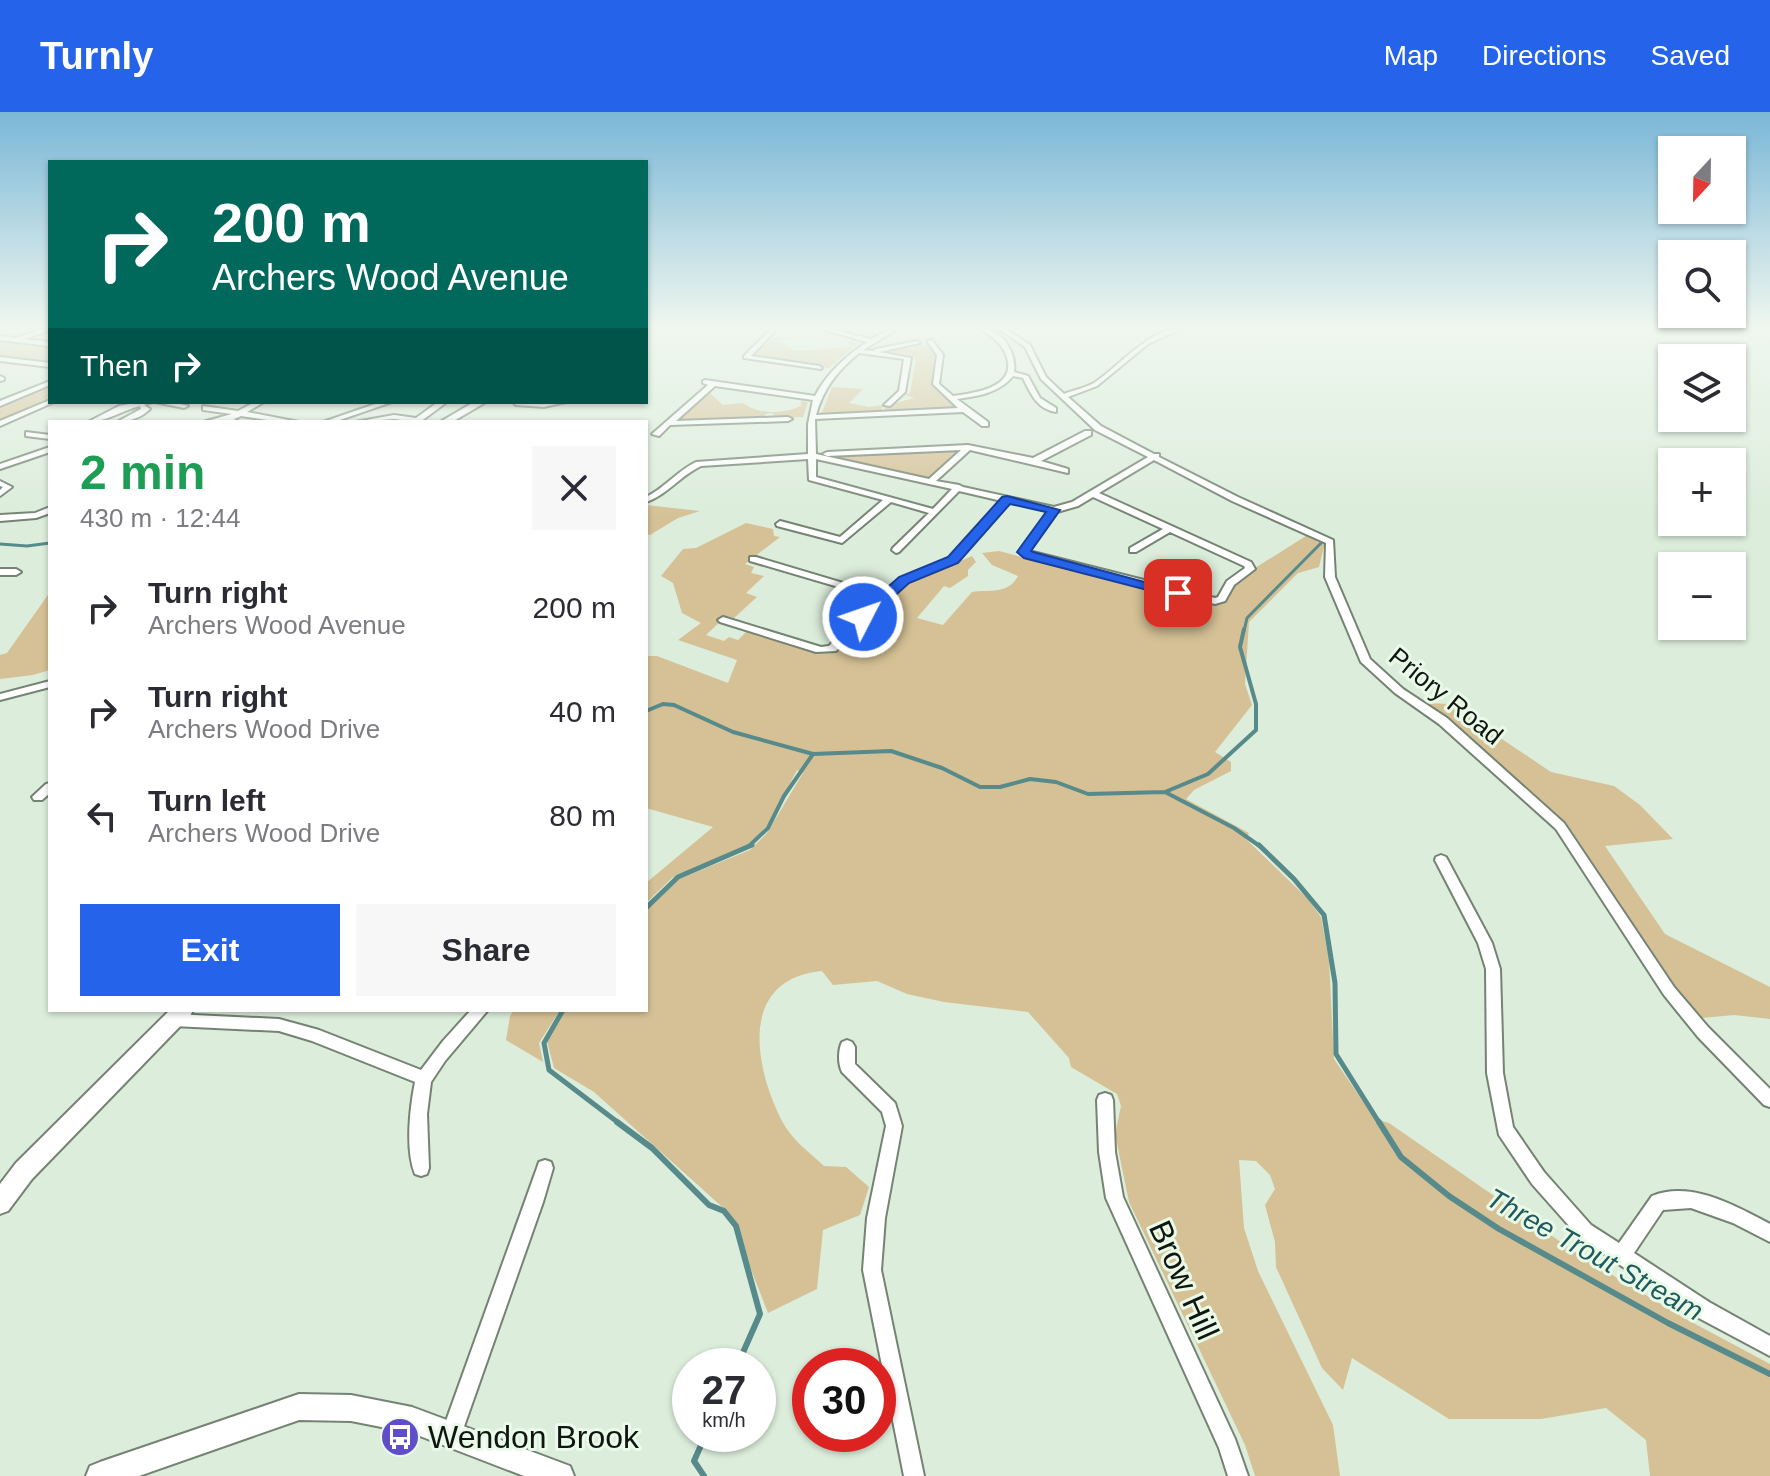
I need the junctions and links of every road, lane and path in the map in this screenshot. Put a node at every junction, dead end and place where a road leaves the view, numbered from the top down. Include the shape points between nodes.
1 (29, 392) edge
2 (704, 392) edge
3 (770, 392) edge
4 (823, 392) edge
5 (902, 392) edge
6 (945, 392) edge
7 (981, 392) edge
8 (1030, 392) edge
9 (1057, 392) edge
10 (1077, 392) edge
11 (898, 396) junction
12 (1062, 397) junction
13 (911, 398) dead end
14 (953, 398) junction
15 (818, 399) junction
16 (48, 403) edge
17 (0, 404) edge
18 (144, 404) edge
19 (172, 404) edge
20 (256, 404) edge
21 (382, 404) edge
22 (440, 404) edge
23 (477, 404) edge
24 (888, 405) dead end
25 (184, 406) dead end
26 (206, 408) dead end
27 (964, 410) junction
28 (1053, 410) dead end
29 (239, 413) junction
30 (812, 417) junction
31 (788, 419) dead end
32 (96, 420) edge
33 (125, 420) edge
34 (232, 420) edge
35 (283, 420) edge
36 (333, 420) edge
37 (373, 420) edge
38 (410, 420) edge
39 (416, 420) edge
40 (449, 420) edge
41 (667, 423) junction
42 (0, 424) edge
43 (985, 424) dead end
44 (1065, 433) dead end
45 (1088, 433) dead end
46 (29, 434) dead end
47 (656, 434) dead end
48 (48, 437) edge
49 (1077, 438) junction
50 (968, 447) junction
51 (48, 450) edge
52 (819, 455) junction
53 (1156, 456) junction
54 (1034, 461) junction
55 (0, 467) edge
56 (1065, 471) dead end
57 (932, 481) junction
58 (0, 483) edge
59 (959, 487) junction
60 (0, 494) edge
61 (1093, 494) junction
62 (648, 499) edge
63 (888, 500) junction
64 (1007, 500) junction
65 (1054, 510) junction
66 (48, 511) edge
67 (936, 512) junction
68 (0, 518) edge
69 (780, 524) dead end
70 (1168, 530) junction
71 (896, 550) dead end
72 (1133, 550) dead end
73 (753, 559) dead end
74 (774, 565) junction
75 (0, 572) edge
76 (16, 572) dead end
77 (764, 573) dead end
78 (882, 597) junction
79 (723, 620) dead end
80 (747, 627) junction
81 (734, 638) dead end
82 (48, 685) edge
83 (0, 697) edge
84 (48, 789) edge
85 (38, 797) dead end
86 (1441, 860) dead end
87 (479, 1012) edge
88 (178, 1015) edge
89 (847, 1047) dead end
90 (423, 1078) junction
91 (1105, 1100) dead end
92 (1770, 1100) edge
93 (421, 1168) dead end
94 (545, 1168) dead end
95 (0, 1203) edge
96 (1770, 1233) edge
97 (1622, 1255) junction
98 (1770, 1346) edge
99 (451, 1435) junction
100 (113, 1474) edge
101 (560, 1476) edge
102 (914, 1476) edge
103 (1238, 1476) edge

1 - 17 street
2 - 41 street
3 - 15 street
4 - 15 street
5 - 11 street
6 - 14 street
7 - 14 street
8 - 28 street
9 - 12 street, Priory Road
10 - 12 street
11 - 13 street
11 - 24 street
12 - 53 street, Priory Road via 1107,434
14 - 27 street
15 - 30 street
16 - 42 street
18 - 32 street
18 - 33 street via 146,409
19 - 25 street
20 - 29 street
21 - 36 street
22 - 39 street
23 - 40 main road
26 - 29 street
27 - 30 street
27 - 43 street
29 - 34 street
29 - 35 street
30 - 52 street via 811,434
31 - 41 street
37 - 38 street
41 - 47 street
44 - 49 street
45 - 49 street
46 - 48 street
49 - 54 street
50 - 52 street
50 - 54 street
50 - 57 street
51 - 55 street
52 - 57 street
52 - 62 street via 699,464
52 - 63 street via 814,481
53 - 61 street
53 - 92 street, Priory Road via 1330,542 1330,577 1365,660 1443,721 1560,826 1669,991
54 - 56 street
57 - 59 street
58 - 60 street via 8,487
59 - 64 street
59 - 67 street
61 - 65 street
61 - 70 street
63 - 67 street
63 - 69 street via 842,540
64 - 65 street
64 - 78 street via 953,560 904,580
65 - 70 street via 1024,552 1028,555 1215,601 1250,569
66 - 68 street
67 - 71 street
70 - 72 street
73 - 74 street
74 - 77 street
74 - 78 street
75 - 76 street
78 - 80 street via 827,651
79 - 80 street
80 - 81 street
82 - 83 street
84 - 85 street
86 - 97 street via 1493,969 1495,1073 1505,1130 1585,1231
87 - 90 street
88 - 90 street via 279,1025
88 - 95 main road via 24,1171
89 - 102 street via 847,1067 889,1108 894,1126 872,1270
90 - 93 street via 417,1133
91 - 103 street, Brow Hill via 1115,1198
94 - 99 street
96 - 97 street via 1691,1199 1658,1202
97 - 98 street via 1702,1309
99 - 100 main road via 412,1420 351,1408 299,1407
99 - 101 main road

